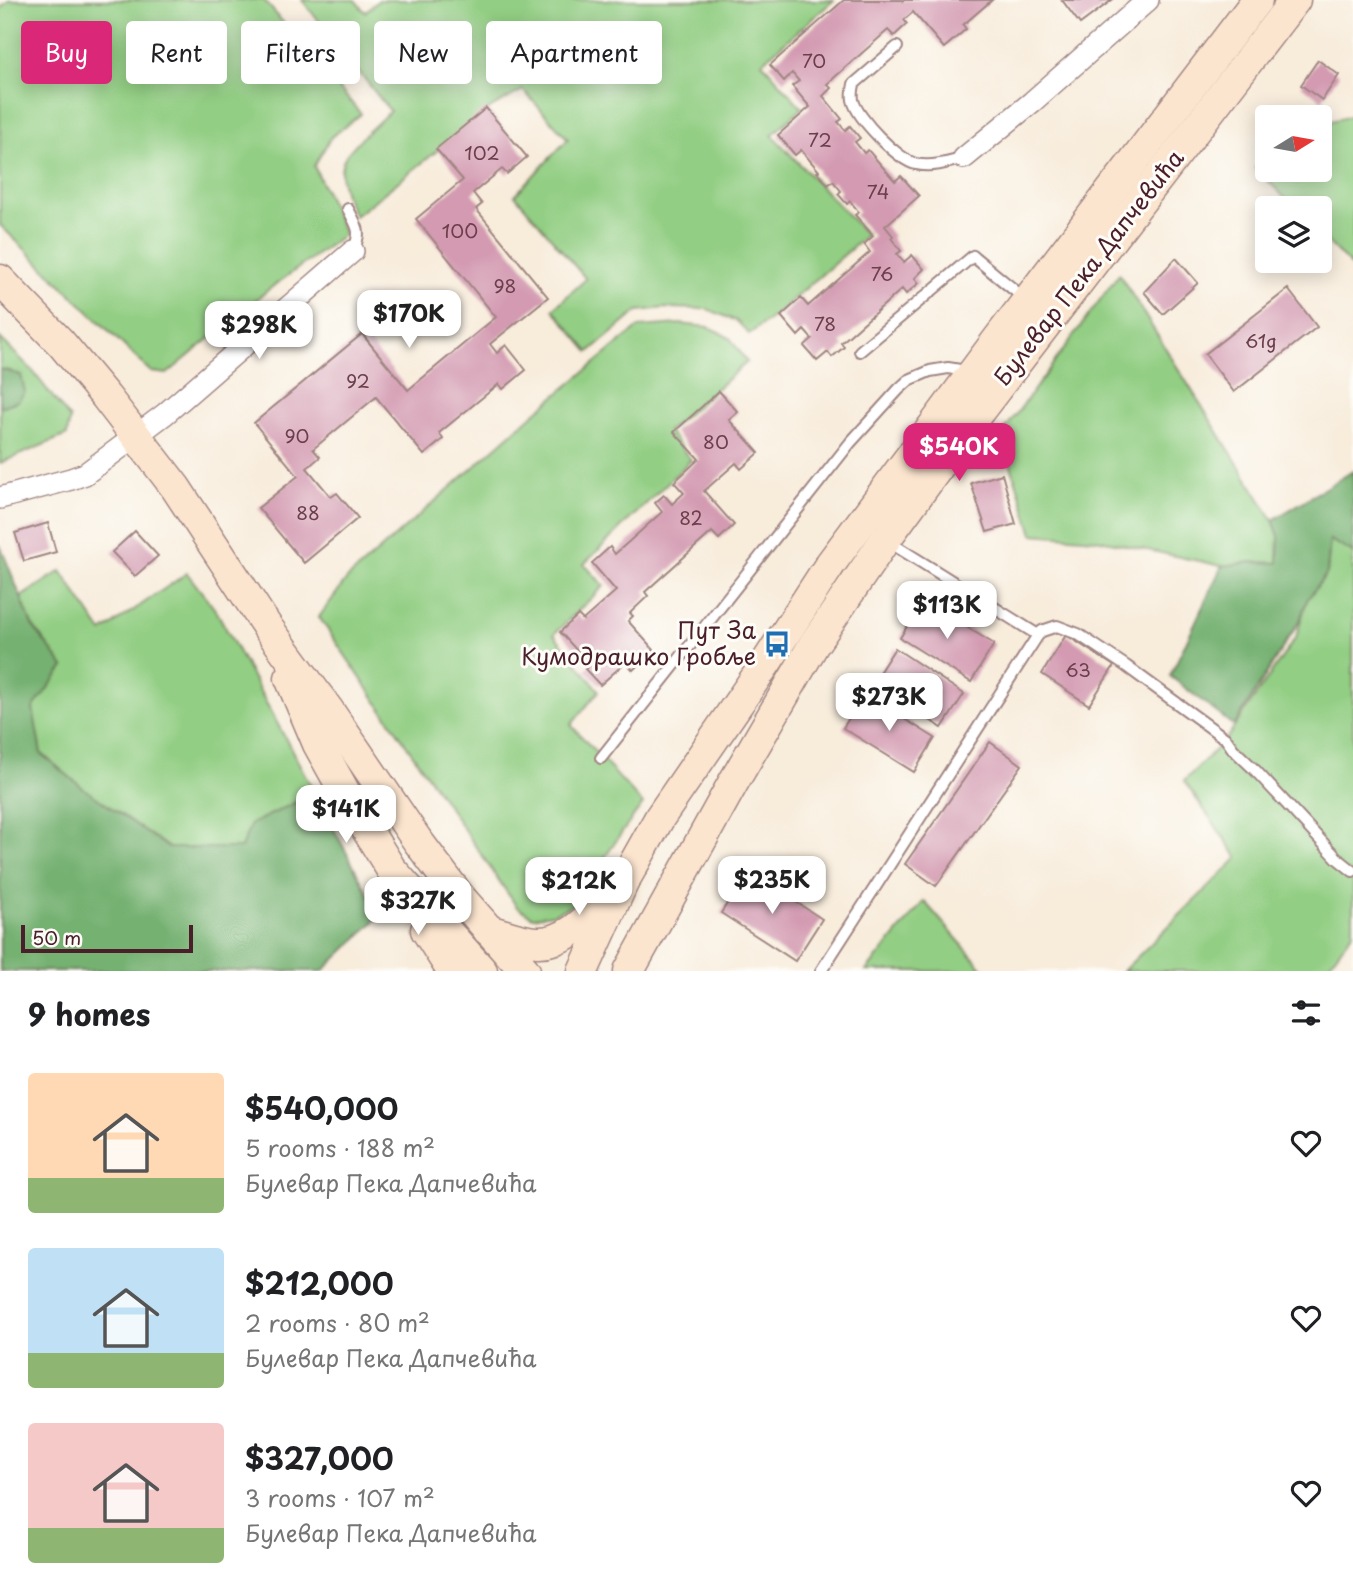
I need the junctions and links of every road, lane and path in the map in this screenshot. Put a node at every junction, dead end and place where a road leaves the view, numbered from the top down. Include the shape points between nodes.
1 (1147, 0) edge
2 (1257, 0) edge
3 (1295, 0) edge
4 (897, 47) dead end
5 (964, 158) joint
6 (348, 209) dead end
7 (354, 251) joint
8 (0, 280) edge
9 (1027, 300) junction
10 (860, 351) dead end
11 (970, 377) junction
12 (137, 437) junction
13 (0, 498) edge
14 (885, 540) junction
15 (268, 628) junction
16 (1038, 635) junction
17 (601, 758) dead end
18 (391, 869) junction
19 (1353, 871) edge
20 (623, 884) junction
21 (487, 929) junction
22 (452, 971) edge
23 (482, 971) edge
24 (525, 971) edge
25 (583, 971) edge
26 (629, 971) edge
27 (821, 971) edge

1 - 5 street
2 - 9 street, Булевар Пека Дапчевића
3 - 14 street, Булевар Пека Дапчевића
4 - 5 lane via 854,84 856,110 884,143 916,164
6 - 7 lane via 358,227
7 - 12 street
8 - 12 street via 61,343
9 - 10 lane via 973,257
9 - 11 street, Булевар Пека Дапчевића
11 - 17 lane, Булевар Пека Дапчевића via 960,370 939,369 920,374 899,389 850,443
11 - 20 street, Булевар Пека Дапчевића via 831,563 660,817
12 - 13 street via 85,474
12 - 15 street
14 - 16 lane
14 - 26 street, Булевар Пека Дапчевића via 814,644
15 - 18 street via 318,744
15 - 21 street via 417,840
16 - 19 lane via 1057,626 1078,634 1226,739
16 - 27 lane
18 - 22 street
18 - 23 street
20 - 21 street via 588,918 549,941
20 - 25 street, Булевар Пека Дапчевића
21 - 24 street

